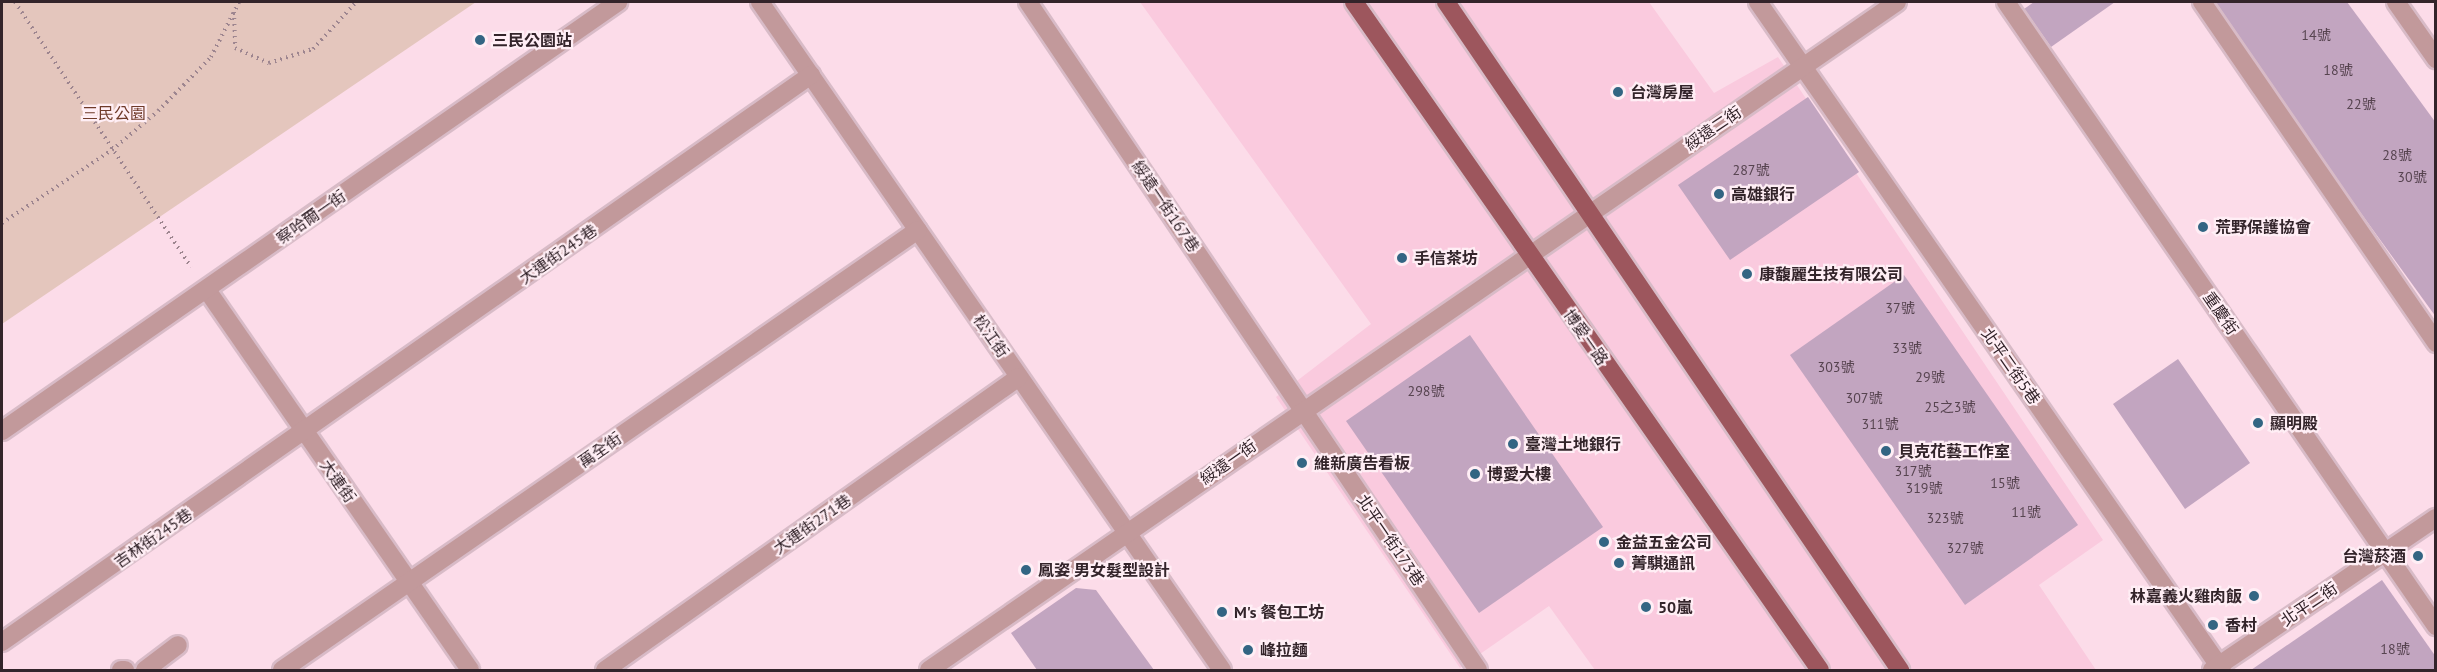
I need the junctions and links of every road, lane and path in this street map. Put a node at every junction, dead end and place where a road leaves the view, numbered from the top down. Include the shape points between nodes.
1 (15, 2) edge
2 (238, 2) edge
3 (356, 2) edge
4 (618, 2) edge
5 (760, 2) edge
6 (1028, 2) edge
7 (1354, 2) edge
8 (1446, 2) edge
9 (1758, 2) edge
10 (1897, 2) edge
11 (2006, 2) edge
12 (2202, 2) edge
13 (2396, 2) edge
14 (234, 11) junction
15 (2436, 59) edge
16 (1802, 66) junction
17 (811, 75) junction
18 (112, 150) junction
19 (1589, 213) junction
20 (2, 223) edge
21 (918, 230) junction
22 (1528, 254) junction
23 (207, 290) junction
24 (2436, 344) edge
25 (1019, 377) junction
26 (1304, 410) junction
27 (2, 431) edge
28 (305, 433) junction
29 (2436, 518) edge
30 (1127, 533) junction
31 (2385, 552) junction
32 (409, 583) junction
33 (2436, 626) edge
34 (2, 642) edge
35 (178, 645) dead end
36 (2218, 669) edge
37 (145, 670) edge
38 (282, 670) edge
39 (470, 670) edge
40 (605, 670) edge
41 (929, 670) edge
42 (1222, 670) edge
43 (1478, 670) edge
44 (1820, 670) edge
45 (1900, 670) edge

1 - 18 path
2 - 14 path
3 - 14 path via 313,49 269,63 235,48
4 - 23 street, 察哈爾一街
5 - 17 street, 松江街
6 - 26 street, 綏遠一街167巷
7 - 22 main road, 博愛一路
8 - 19 main road
9 - 16 street, 北平二街5巷
10 - 16 street, 綏遠二街
11 - 31 street, 重慶街
12 - 24 street
13 - 15 street
14 - 18 path via 211,57
16 - 19 street, 綏遠二街
16 - 36 street, 北平二街5巷
17 - 21 street, 松江街
17 - 28 street, 大連街245巷
18 - 20 path
18 - 23 path
19 - 22 street, 綏遠二街
19 - 45 main road
21 - 25 street, 松江街
21 - 32 street, 萬全街
22 - 26 street, 綏遠一街
22 - 44 main road, 博愛一路
23 - 27 street, 察哈爾一街
23 - 28 street, 大連街
25 - 30 street, 松江街
25 - 40 street, 大連街271巷
26 - 30 street, 綏遠一街
26 - 43 street, 北平一街173巷
28 - 32 street, 大連街
28 - 34 street, 吉林街245巷
29 - 31 street, 北平二街
30 - 41 street, 綏遠一街
30 - 42 street, 松江街
31 - 33 street, 重慶街
31 - 36 street, 北平二街
32 - 38 street, 萬全街
32 - 39 street, 大連街
35 - 37 street

